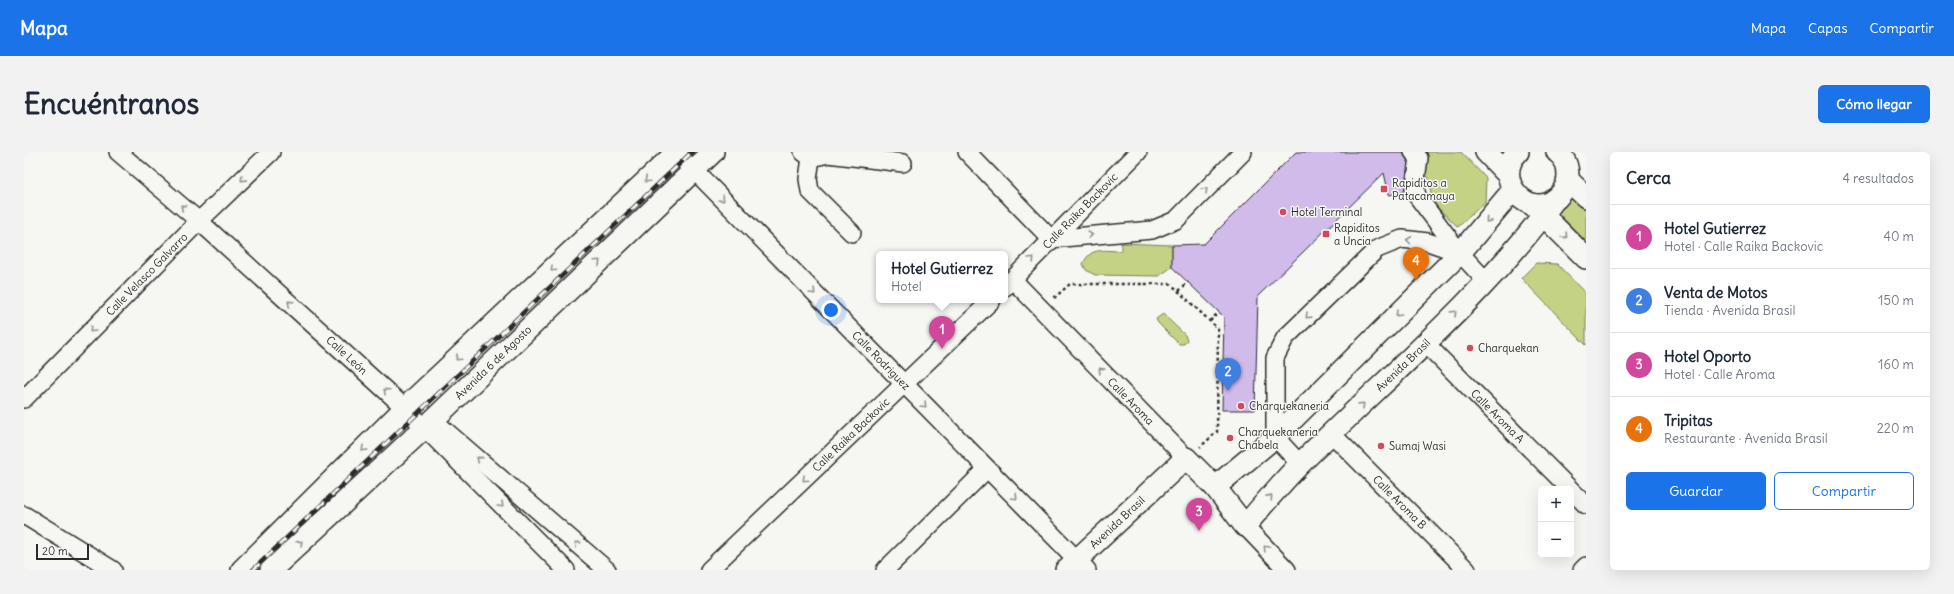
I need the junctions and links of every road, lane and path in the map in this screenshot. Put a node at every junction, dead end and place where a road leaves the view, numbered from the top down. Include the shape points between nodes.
1 (118, 152) edge
2 (271, 152) edge
3 (676, 152) edge
4 (713, 152) edge
5 (967, 152) edge
6 (1137, 152) edge
7 (1243, 152) edge
8 (1413, 152) edge
9 (1486, 152) edge
10 (1518, 152) edge
11 (1560, 153) edge
12 (807, 155) edge
13 (903, 162) dead end
14 (695, 171) junction
15 (1568, 180) junction
16 (1510, 182) junction
17 (1586, 198) edge
18 (1543, 206) junction
19 (199, 221) junction
20 (852, 233) dead end
21 (1051, 239) junction
22 (1460, 253) junction
23 (1586, 258) edge
24 (1486, 281) junction
25 (1188, 282) dead end
26 (1009, 284) edge
27 (1179, 291) junction
28 (989, 303) edge
29 (1043, 310) junction
30 (1219, 312) dead end
31 (1210, 321) junction
32 (1425, 343) junction
33 (904, 385) junction
34 (24, 399) edge
35 (405, 408) junction
36 (428, 424) junction
37 (1332, 434) junction
38 (1275, 437) junction
39 (1186, 458) junction
40 (1300, 464) junction
41 (987, 469) junction
42 (1568, 486) edge
43 (1215, 487) junction
44 (1574, 492) edge
45 (1586, 505) edge
46 (24, 515) edge
47 (1244, 526) junction
48 (1076, 566) edge
49 (1586, 566) edge
50 (113, 570) edge
51 (242, 570) edge
52 (271, 570) edge
53 (566, 570) edge
54 (607, 570) edge
55 (709, 570) edge
56 (885, 570) edge
57 (1287, 570) edge
58 (1467, 570) edge
59 (1582, 570) edge

19 -> 1 street, Calle León
2 -> 19 street, Calle Velasco Galvarro
3 - 14 street, Calle Rodriguez
3 -> 35 main road
4 - 14 main road, Avenida 6 de Agosto
5 - 21 street
6 - 21 street, Calle Raika Backovic
21 -> 7 street via 1152,230 1176,220
8 - 22 street via 1419,158 1415,186 1417,196
9 - 16 main road
10 - 16 main road via 1512,160
11 - 15 main road via 1566,163
12 - 13 street via 828,154
12 - 20 street via 810,191
14 -> 33 street, Calle Rodriguez
36 -> 14 main road, Avenida 6 de Agosto
15 - 17 main road
15 - 18 main road, Avenida Brasil via 1565,187
16 - 18 main road via 1522,200
16 -> 22 main road
18 -> 23 main road
18 - 24 main road, Avenida Brasil
19 -> 34 street, Calle Velasco Galvarro
35 -> 19 street, Calle León
26 -> 21 street, Calle Raika Backovic
22 - 24 street
22 -> 38 main road
22 -> 38 street via 1428,242 1402,239 1377,249 1285,338 1275,358
32 -> 24 main road, Avenida Brasil
25 - 27 path
26 - 29 street, Calle Aroma
27 - 29 path via 1171,284 1070,284
27 - 31 path
28 - 33 street, Calle Raika Backovic
39 -> 29 street, Calle Aroma
30 - 31 path
31 - 39 path via 1218,330 1217,432
37 -> 32 main road, Avenida Brasil
32 - 42 street, Calle Aroma A
33 -> 41 street, Calle Rodriguez
33 -> 55 street, Calle Raika Backovic
35 - 36 street, Calle León
35 -> 51 main road
52 -> 36 main road, Avenida 6 de Agosto
36 -> 53 street, Calle León
54 -> 36 street, Calle León
37 - 40 main road, Avenida Brasil
37 - 58 street, Calle Aroma B
38 - 40 street
38 - 43 main road
39 - 43 main road, Calle Aroma
39 - 48 main road, Avenida Brasil
47 -> 40 main road, Avenida Brasil
41 -> 48 street, Calle Rodriguez
41 - 56 street
43 - 47 main road, Calle Aroma
44 - 45 street, Calle Aroma A
46 - 50 street
57 -> 47 street
49 - 59 street

